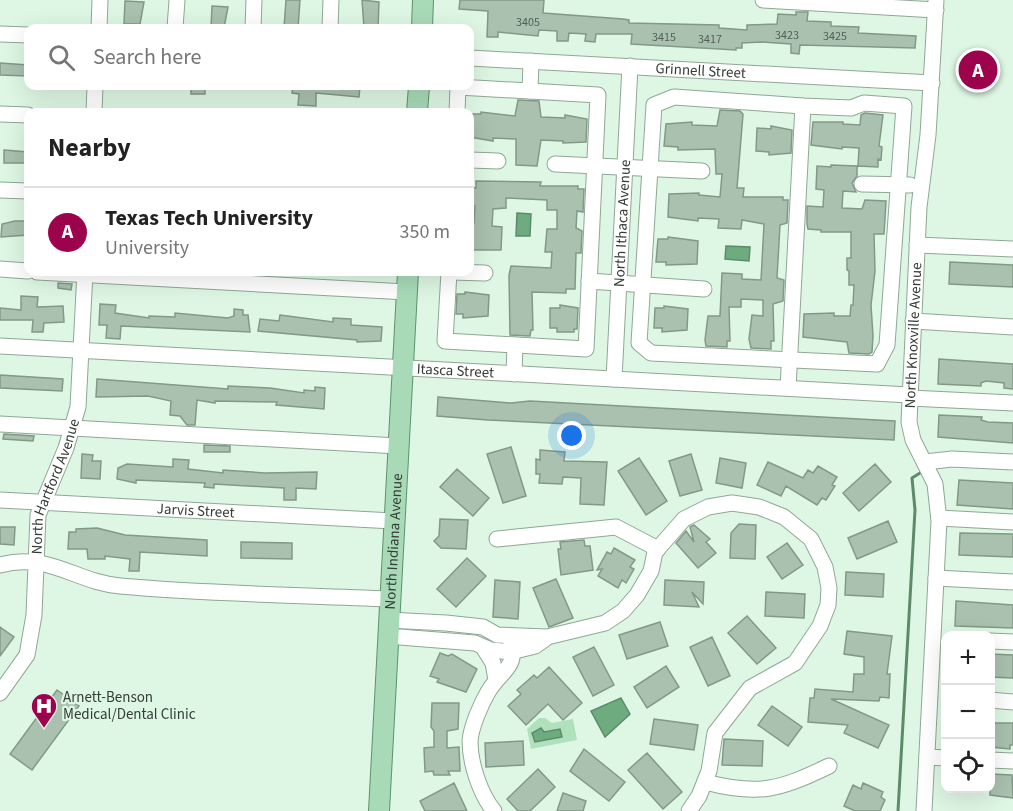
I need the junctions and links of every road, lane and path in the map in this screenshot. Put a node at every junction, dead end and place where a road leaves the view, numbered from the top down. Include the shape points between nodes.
1 (100, 0) edge
2 (177, 0) edge
3 (255, 0) edge
4 (331, 0) edge
5 (423, 0) edge
6 (763, 0) edge
7 (936, 5) edge
8 (99, 24) edge
9 (175, 24) edge
10 (253, 24) edge
11 (330, 24) edge
12 (422, 24) edge
13 (0, 34) edge
14 (24, 35) edge
15 (474, 58) edge
16 (531, 61) junction
17 (630, 66) junction
18 (733, 72) junction
19 (866, 80) junction
20 (932, 83) junction
21 (474, 88) edge
22 (95, 90) edge
23 (419, 90) edge
24 (459, 90) edge
25 (530, 91) junction
26 (732, 100) junction
27 (864, 104) junction
28 (803, 106) junction
29 (94, 108) edge
30 (417, 108) edge
31 (457, 108) edge
32 (0, 114) edge
33 (24, 115) edge
34 (474, 160) edge
35 (498, 161) dead end
36 (555, 164) dead end
37 (595, 166) junction
38 (625, 168) junction
39 (649, 169) junction
40 (702, 171) dead end
41 (862, 184) dead end
42 (900, 184) junction
43 (922, 186) junction
44 (0, 190) edge
45 (24, 191) edge
46 (917, 244) junction
47 (1013, 249) edge
48 (0, 269) edge
49 (24, 271) edge
50 (474, 273) edge
51 (485, 273) dead end
52 (85, 276) edge
53 (136, 276) edge
54 (408, 276) edge
55 (451, 276) edge
56 (589, 281) junction
57 (619, 283) junction
58 (643, 285) junction
59 (704, 289) dead end
60 (407, 292) junction
61 (913, 321) junction
62 (1013, 327) edge
63 (515, 345) junction
64 (0, 346) edge
65 (81, 351) junction
66 (789, 358) junction
67 (402, 368) junction
68 (514, 374) junction
69 (614, 379) junction
70 (788, 388) junction
71 (910, 396) junction
72 (1013, 403) edge
73 (0, 424) edge
74 (72, 428) junction
75 (398, 446) junction
76 (925, 462) junction
77 (1013, 462) edge
78 (0, 500) edge
79 (43, 502) junction
80 (939, 518) junction
81 (393, 521) junction
82 (1013, 522) edge
83 (497, 539) dead end
84 (658, 549) junction
85 (36, 561) junction
86 (0, 565) edge
87 (936, 578) junction
88 (1013, 582) edge
89 (389, 599) junction
90 (446, 623) junction
91 (473, 626) junction
92 (388, 628) junction
93 (509, 636) junction
94 (548, 637) junction
95 (940, 638) edge
96 (445, 641) junction
97 (995, 641) edge
98 (1013, 642) edge
99 (477, 645) junction
100 (514, 651) junction
101 (496, 680) junction
102 (0, 693) edge
103 (938, 698) edge
104 (995, 700) edge
105 (1013, 702) edge
106 (927, 758) junction
107 (941, 758) edge
108 (995, 760) edge
109 (1013, 761) edge
110 (829, 766) dead end
111 (705, 782) junction
112 (379, 811) edge
113 (494, 811) edge
114 (689, 811) edge
115 (924, 811) edge

1 - 8 street
2 - 9 street
3 - 10 street
4 - 11 street
5 - 12 main road
6 - 7 street
7 - 20 street, North Knoxville Avenue
13 - 14 street
15 - 16 street, Grinnell Street
16 - 17 street, Grinnell Street
16 - 25 street
17 - 18 street, Grinnell Street
17 - 38 street, North Ithaca Avenue
18 - 19 street, Grinnell Street
18 - 26 street
19 - 20 street, Grinnell Street
19 - 27 street
20 - 43 street, North Knoxville Avenue
21 - 25 street
22 - 29 street
23 - 30 main road
24 - 31 street
25 - 37 street via 598,95
26 - 28 street
26 - 39 street via 674,97 654,105
27 - 28 street via 851,108
27 - 42 street via 904,106
28 - 66 street
32 - 33 street
34 - 35 street
36 - 37 street
37 - 38 street
37 - 56 street
38 - 39 street
38 - 57 street, North Ithaca Avenue
39 - 40 street
39 - 58 street
41 - 42 street
42 - 43 street
42 - 66 street via 887,345 877,364
43 - 46 street, North Knoxville Avenue
44 - 45 street
46 - 47 street
46 - 61 street, North Knoxville Avenue
48 - 49 street
50 - 51 street
52 - 65 street, North Hartford Avenue
53 - 60 street
54 - 60 main road, North Indiana Avenue
55 - 63 street via 445,341
56 - 57 street
56 - 63 street via 586,349
57 - 58 street
57 - 69 street, North Ithaca Avenue
58 - 59 street
58 - 66 street via 639,343 651,353
60 - 67 main road, North Indiana Avenue
61 - 62 street
61 - 71 street, North Knoxville Avenue
63 - 68 street
64 - 65 street, Itasca Street
65 - 67 street, Itasca Street
65 - 74 street, North Hartford Avenue via 78,406
66 - 70 street
67 - 68 street, Itasca Street
67 - 75 main road, North Indiana Avenue
68 - 69 street, Itasca Street
69 - 70 street, Itasca Street
70 - 71 street, Itasca Street
71 - 72 street, Itasca Street
71 - 76 street, North Knoxville Avenue via 913,440
73 - 74 street
74 - 75 street
74 - 79 street, North Hartford Avenue
75 - 81 main road, North Indiana Avenue
76 - 77 street
76 - 80 street, North Knoxville Avenue via 935,484
78 - 79 street, Jarvis Street
79 - 81 street, Jarvis Street
79 - 85 street, North Hartford Avenue via 38,515
80 - 82 street
80 - 87 street, North Knoxville Avenue
81 - 89 main road, North Indiana Avenue
83 - 84 street via 616,527
84 - 94 street via 637,595 623,610 605,623
84 - 111 street via 684,519 708,507 732,503 759,507 784,517 812,539 825,567 828,605 820,626 795,663 750,688 715,733
85 - 86 street
85 - 89 street via 117,586
85 - 102 street, North Hartford Avenue via 34,615 27,655
87 - 88 street
87 - 95 street, North Knoxville Avenue
89 - 92 main road, North Indiana Avenue
90 - 91 street
90 - 92 street
90 - 96 street
91 - 93 street
91 - 99 street
92 - 96 street
92 - 112 main road, North Indiana Avenue
93 - 94 street
93 - 100 street
94 - 100 street via 535,646
95 - 103 street, North Knoxville Avenue
96 - 99 street
97 - 98 street
99 - 100 street
99 - 101 street via 493,663
100 - 101 street via 511,664
101 - 113 street via 470,739 486,801
103 - 106 street, North Knoxville Avenue
104 - 105 street
106 - 107 street
106 - 115 street, North Knoxville Avenue
108 - 109 street
110 - 111 street via 787,786 765,790
111 - 114 street

